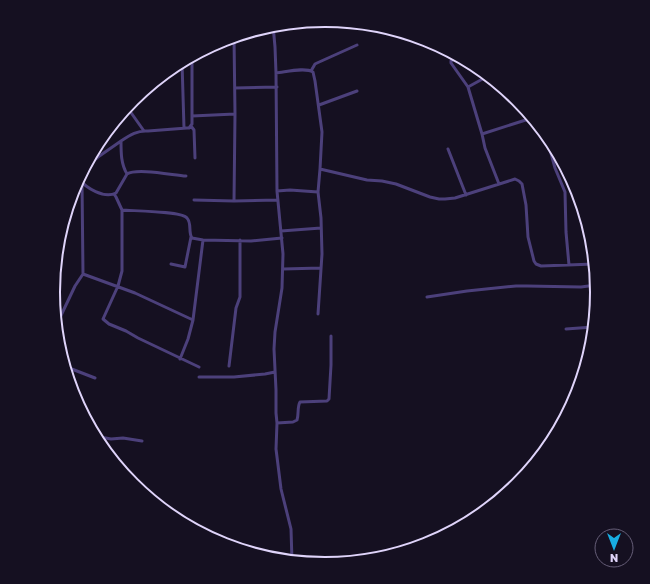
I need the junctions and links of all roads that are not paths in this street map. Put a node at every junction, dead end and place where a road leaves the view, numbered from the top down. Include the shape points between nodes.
1 (274, 32) edge
2 (234, 43) edge
3 (357, 45) dead end
4 (452, 60) edge
5 (192, 64) edge
6 (182, 69) edge
7 (311, 71) junction
8 (276, 73) junction
9 (482, 79) edge
10 (276, 87) junction
11 (468, 87) junction
12 (235, 88) junction
13 (357, 91) dead end
14 (319, 105) junction
15 (131, 112) edge
16 (235, 114) junction
17 (192, 116) junction
18 (526, 120) edge
19 (191, 126) junction
20 (184, 128) junction
21 (144, 131) junction
22 (482, 134) junction
23 (122, 141) junction
24 (448, 149) dead end
25 (552, 156) edge
26 (96, 158) edge
27 (195, 158) dead end
28 (320, 169) junction
29 (127, 174) junction
30 (186, 176) dead end
31 (84, 183) edge
32 (499, 184) junction
33 (82, 186) edge
34 (278, 191) junction
35 (318, 192) junction
36 (114, 194) junction
37 (466, 195) junction
38 (194, 200) dead end
39 (278, 200) junction
40 (234, 201) junction
41 (122, 210) junction
42 (321, 228) junction
43 (281, 231) junction
44 (191, 237) junction
45 (282, 238) junction
46 (203, 240) junction
47 (240, 240) junction
48 (171, 264) dead end
49 (569, 265) junction
50 (588, 266) edge
51 (321, 268) junction
52 (283, 269) junction
53 (83, 274) junction
54 (118, 286) junction
55 (590, 286) edge
56 (427, 297) dead end
57 (61, 314) edge
58 (318, 314) dead end
59 (193, 320) junction
60 (588, 327) edge
61 (566, 329) dead end
62 (331, 336) dead end
63 (180, 359) junction
64 (230, 366) dead end
65 (199, 367) dead end
66 (71, 369) edge
67 (275, 372) junction
68 (95, 378) dead end
69 (199, 378) dead end
70 (277, 423) junction
71 (104, 437) edge
72 (142, 441) dead end
73 (292, 555) edge

1 - 8 street
2 - 12 street
3 - 7 street via 315,64
4 - 11 street via 451,63
5 - 17 street
6 - 20 street
7 - 8 street
7 - 14 street via 314,74
8 - 10 street
9 - 11 street
10 - 12 street
10 - 34 street
11 - 22 street
12 - 16 street
13 - 14 street
14 - 28 street via 322,132
15 - 21 street
16 - 17 street
16 - 40 street
17 - 19 street
18 - 22 street
19 - 20 street
19 - 27 street via 195,132
20 - 21 street
21 - 23 street
22 - 32 street
23 - 26 street
23 - 29 street via 123,168
24 - 37 street
25 - 49 street via 565,192
28 - 35 street
28 - 37 street via 396,184 439,199
29 - 30 street via 137,172
29 - 36 street
31 - 36 street via 96,191
32 - 37 street
32 - 49 street via 515,179 522,184 528,237 536,264
33 - 53 street
34 - 35 street
34 - 39 street
35 - 42 street
36 - 41 street
38 - 40 street
39 - 40 street
39 - 43 street
41 - 44 street via 185,216
41 - 54 street via 122,271
42 - 43 street
42 - 51 street
43 - 45 street
44 - 46 street
44 - 48 street via 185,267
45 - 47 street
45 - 52 street
46 - 47 street
46 - 59 street
47 - 64 street via 240,297 236,308
49 - 50 street
51 - 52 street
51 - 58 street
52 - 67 street via 275,332
53 - 54 street
53 - 57 street via 73,288
54 - 59 street
54 - 63 street via 102,319
55 - 56 street via 516,286 467,290
59 - 63 street
60 - 61 street
62 - 70 street via 328,401 300,402 297,420
63 - 65 street
66 - 68 street
67 - 69 street
67 - 70 street
70 - 73 street via 276,449 281,489 291,529
71 - 72 street

